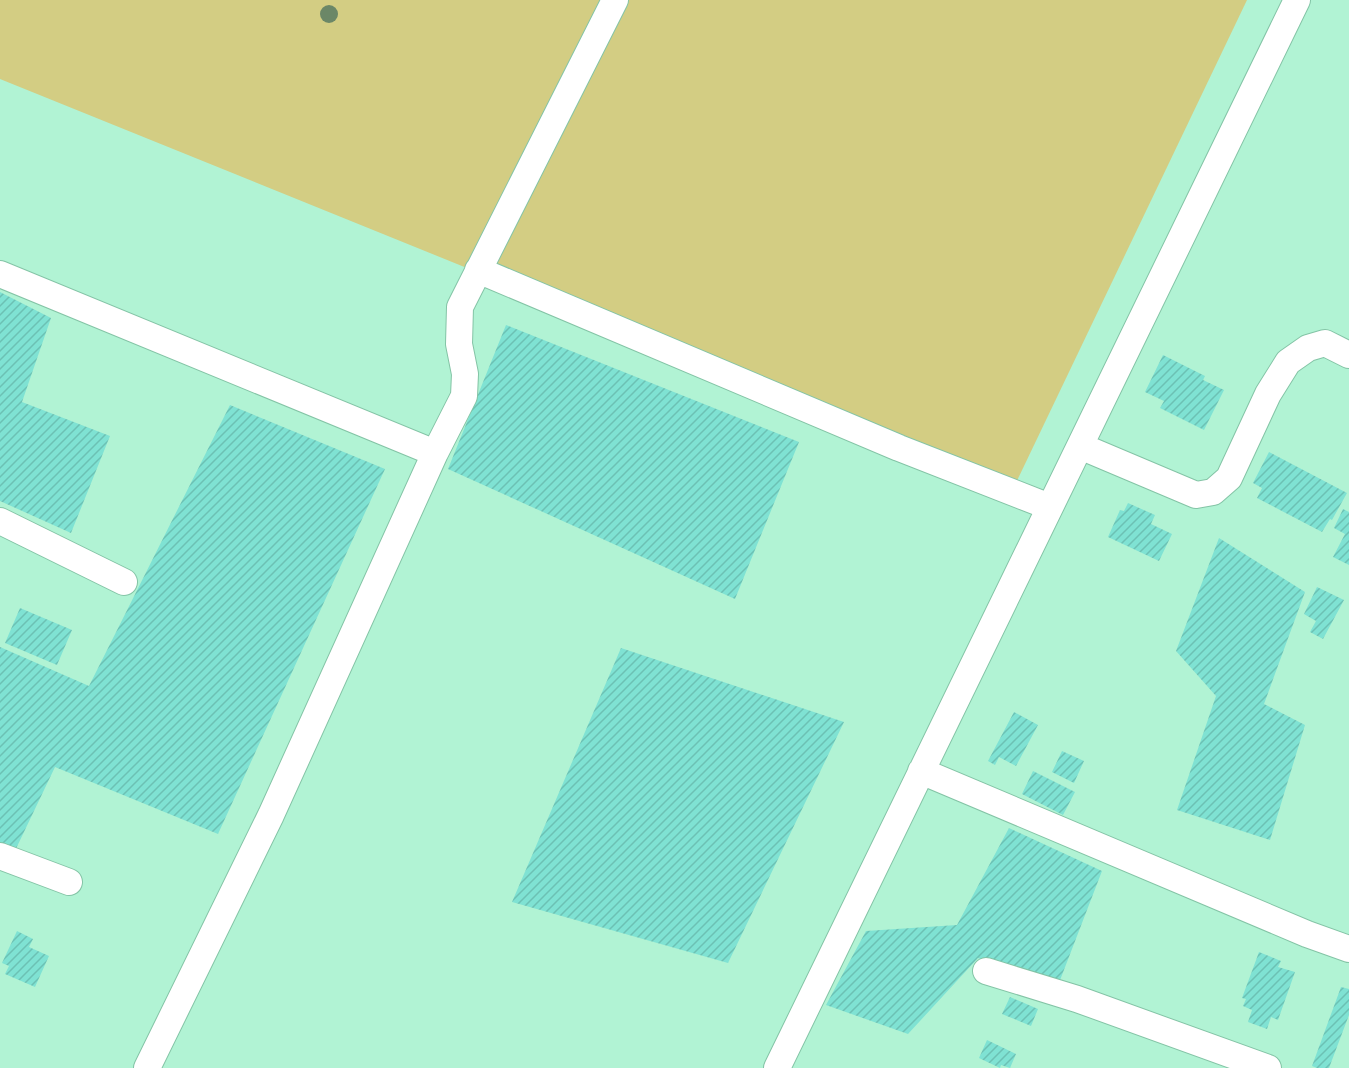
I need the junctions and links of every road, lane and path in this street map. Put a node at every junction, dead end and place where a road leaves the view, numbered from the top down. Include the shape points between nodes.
1 (615, 0) edge
2 (1297, 0) edge
3 (478, 270) junction
4 (0, 274) edge
5 (1349, 355) edge
6 (1080, 446) junction
7 (435, 453) junction
8 (1050, 507) junction
9 (0, 521) edge
10 (124, 582) dead end
11 (921, 771) junction
12 (0, 856) edge
13 (69, 882) dead end
14 (1349, 949) edge
15 (986, 971) dead end
16 (147, 1068) edge
17 (777, 1068) edge
18 (1268, 1068) edge

1 - 3 street
2 - 6 street
3 - 7 street via 460,307 464,396
3 - 8 street via 899,448
4 - 7 street
5 - 6 street via 1325,343 1308,348 1288,363 1268,393 1229,478 1213,492 1196,495
6 - 8 street
7 - 16 street via 271,815
8 - 11 street
9 - 10 street
11 - 14 street
11 - 17 street
12 - 13 street
15 - 18 street via 1077,999

